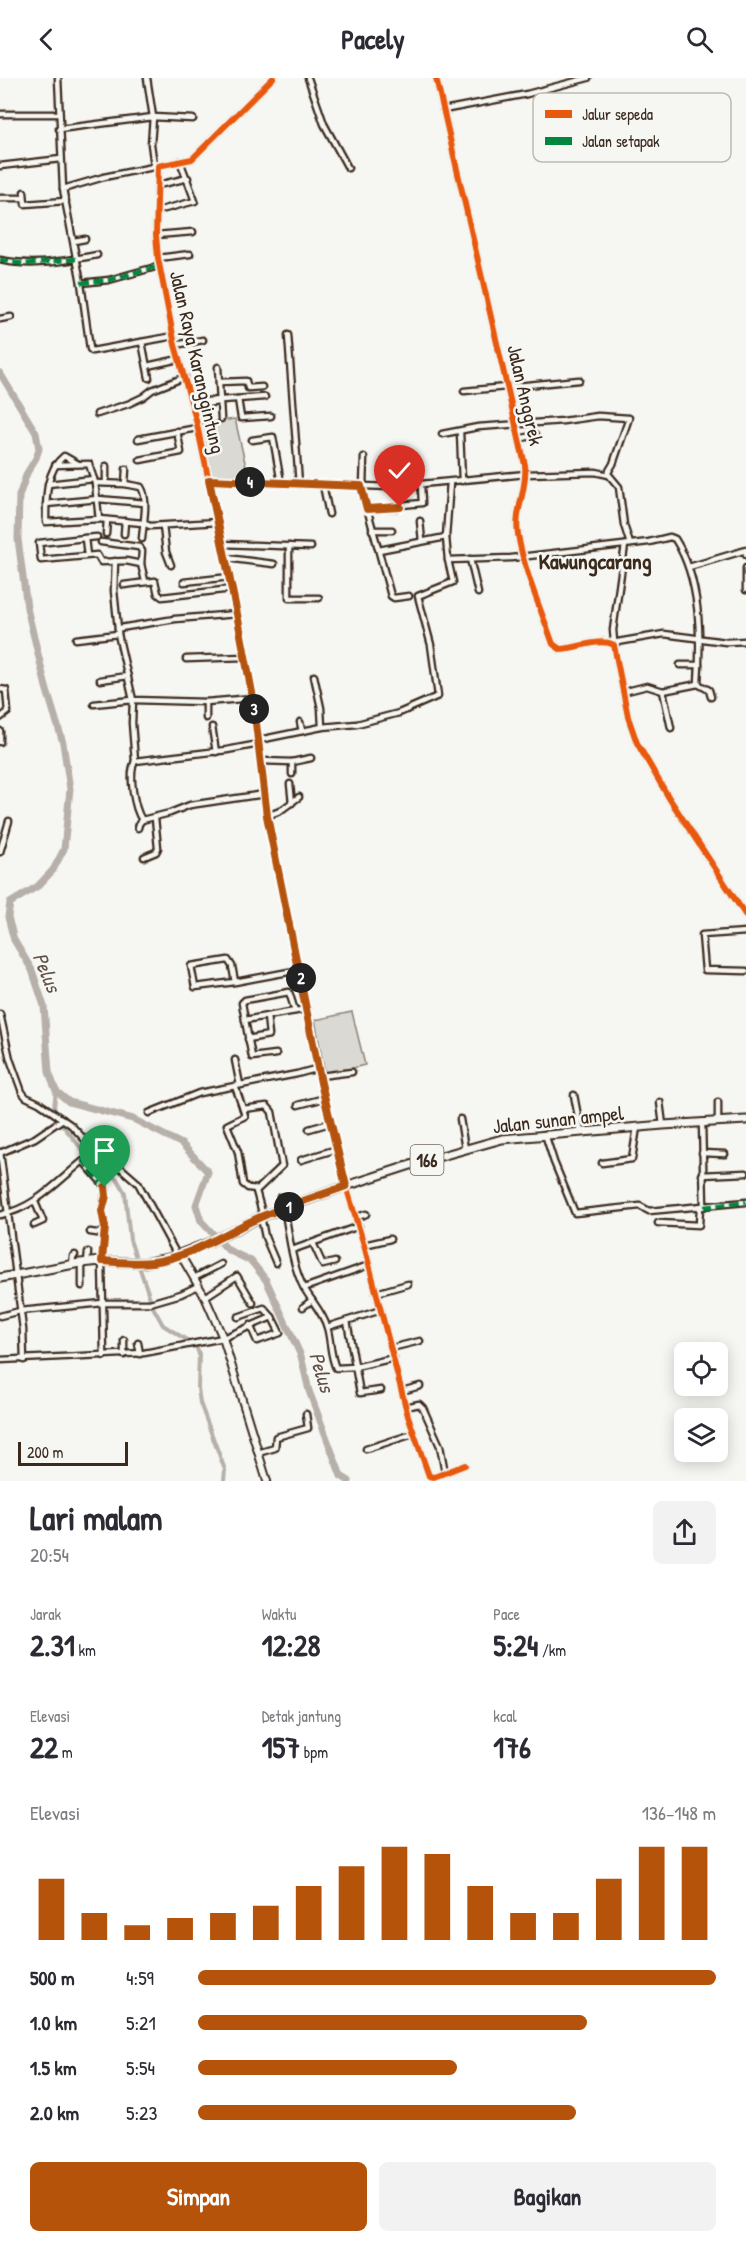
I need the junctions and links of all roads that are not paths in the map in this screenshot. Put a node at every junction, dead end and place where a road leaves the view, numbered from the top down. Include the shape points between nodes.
1 (58, 78) edge
2 (147, 78) edge
3 (273, 78) edge
4 (308, 78) edge
5 (436, 78) edge
6 (588, 78) edge
7 (443, 110) junction
8 (0, 114) edge
9 (59, 114) junction
10 (153, 117) junction
11 (193, 119) dead end
12 (59, 129) junction
13 (61, 159) junction
14 (180, 161) junction
15 (0, 166) edge
16 (156, 166) junction
17 (348, 168) dead end
18 (188, 178) junction
19 (158, 185) junction
20 (63, 189) junction
21 (0, 198) edge
22 (66, 201) junction
23 (157, 211) junction
24 (193, 232) dead end
25 (156, 234) junction
26 (85, 239) dead end
27 (74, 241) junction
28 (190, 254) dead end
29 (97, 255) dead end
30 (158, 258) junction
31 (77, 259) junction
32 (0, 260) edge
33 (159, 266) junction
34 (81, 283) junction
35 (10, 317) dead end
36 (0, 319) edge
37 (288, 335) dead end
38 (174, 336) junction
39 (203, 340) dead end
40 (142, 342) junction
41 (175, 345) junction
42 (179, 359) junction
43 (147, 366) junction
44 (218, 367) dead end
45 (185, 377) junction
46 (149, 378) dead end
47 (579, 380) dead end
48 (219, 382) junction
49 (508, 386) junction
50 (262, 387) dead end
51 (464, 391) dead end
52 (265, 398) dead end
53 (238, 399) junction
54 (221, 400) junction
55 (192, 404) junction
56 (97, 414) dead end
57 (271, 416) dead end
58 (221, 419) dead end
59 (516, 424) junction
60 (197, 428) junction
61 (177, 431) junction
62 (459, 432) junction
63 (442, 435) dead end
64 (535, 435) dead end
65 (138, 439) dead end
66 (519, 439) junction
67 (252, 440) dead end
68 (363, 457) dead end
69 (140, 460) dead end
70 (78, 464) junction
71 (56, 465) junction
72 (106, 466) dead end
73 (126, 469) dead end
74 (526, 474) junction
75 (609, 476) junction
76 (209, 480) junction
77 (94, 481) junction
78 (462, 481) junction
79 (450, 482) junction
80 (106, 483) junction
81 (281, 483) junction
82 (300, 483) junction
83 (48, 484) junction
84 (125, 484) junction
85 (323, 485) junction
86 (422, 485) junction
87 (362, 486) junction
88 (98, 499) junction
89 (145, 503) junction
90 (46, 504) junction
91 (367, 509) junction
92 (329, 514) dead end
93 (99, 519) junction
94 (107, 520) junction
95 (124, 521) junction
96 (420, 521) dead end
97 (218, 522) junction
98 (143, 523) junction
99 (163, 526) junction
100 (372, 530) junction
101 (392, 530) dead end
102 (106, 534) dead end
103 (124, 534) dead end
104 (446, 537) junction
105 (85, 538) junction
106 (142, 539) dead end
107 (422, 541) junction
108 (222, 544) junction
109 (627, 544) junction
110 (289, 546) junction
111 (311, 547) dead end
112 (379, 550) junction
113 (746, 555) edge
114 (87, 556) junction
115 (523, 556) junction
116 (226, 558) junction
117 (470, 559) junction
118 (448, 560) junction
119 (115, 561) junction
120 (141, 564) junction
121 (274, 564) dead end
122 (171, 565) dead end
123 (689, 567) junction
124 (746, 568) edge
125 (230, 577) junction
126 (145, 581) junction
127 (183, 582) dead end
128 (124, 585) dead end
129 (232, 589) junction
130 (746, 590) edge
131 (478, 593) dead end
132 (409, 596) dead end
133 (319, 598) dead end
134 (237, 614) junction
135 (118, 632) junction
136 (76, 639) dead end
137 (700, 639) junction
138 (746, 641) edge
139 (613, 643) junction
140 (245, 657) junction
141 (186, 659) dead end
142 (680, 665) dead end
143 (699, 665) junction
144 (314, 675) dead end
145 (128, 676) junction
146 (100, 680) dead end
147 (698, 684) junction
148 (0, 689) edge
149 (663, 691) junction
150 (623, 692) junction
151 (711, 697) dead end
152 (253, 698) junction
153 (133, 700) junction
154 (206, 702) junction
155 (94, 704) dead end
156 (2, 716) edge
157 (206, 718) dead end
158 (300, 722) dead end
159 (212, 727) dead end
160 (322, 727) junction
161 (671, 728) dead end
162 (0, 731) edge
163 (302, 731) junction
164 (0, 742) edge
165 (259, 742) junction
166 (216, 752) junction
167 (311, 758) dead end
168 (135, 761) junction
169 (261, 761) junction
170 (292, 762) junction
171 (292, 774) dead end
172 (291, 784) dead end
173 (265, 794) junction
174 (299, 797) dead end
175 (292, 803) junction
176 (267, 816) junction
177 (155, 818) junction
178 (142, 820) junction
179 (9, 821) dead end
180 (138, 828) dead end
181 (0, 852) edge
182 (144, 857) dead end
183 (746, 916) edge
184 (746, 933) edge
185 (299, 970) junction
186 (746, 971) edge
187 (235, 982) junction
188 (307, 1009) junction
189 (295, 1011) junction
190 (0, 1014) edge
191 (267, 1016) junction
192 (245, 1020) junction
193 (248, 1039) junction
194 (276, 1054) dead end
195 (235, 1060) dead end
196 (319, 1068) junction
197 (352, 1072) dead end
198 (320, 1076) junction
199 (238, 1086) junction
200 (574, 1095) dead end
201 (325, 1098) junction
202 (660, 1102) dead end
203 (718, 1102) dead end
204 (298, 1105) dead end
205 (243, 1109) junction
206 (149, 1113) dead end
207 (63, 1119) junction
208 (460, 1119) dead end
209 (746, 1120) edge
210 (718, 1121) junction
211 (702, 1122) junction
212 (330, 1123) junction
213 (663, 1125) junction
214 (638, 1127) junction
215 (309, 1129) dead end
216 (581, 1132) junction
217 (545, 1134) junction
218 (337, 1149) junction
219 (465, 1149) junction
220 (0, 1153) edge
221 (702, 1153) junction
222 (725, 1154) dead end
223 (301, 1160) dead end
224 (602, 1163) dead end
225 (746, 1173) edge
226 (702, 1175) junction
227 (346, 1186) junction
228 (257, 1189) junction
229 (280, 1197) dead end
230 (35, 1202) junction
231 (746, 1202) edge
232 (702, 1207) junction
233 (284, 1208) junction
234 (8, 1213) junction
235 (366, 1214) dead end
236 (0, 1215) edge
237 (262, 1217) junction
238 (357, 1217) junction
239 (658, 1223) dead end
240 (34, 1226) dead end
241 (359, 1226) junction
242 (90, 1232) dead end
243 (104, 1234) junction
244 (390, 1239) dead end
245 (313, 1243) junction
246 (364, 1245) junction
247 (292, 1250) junction
248 (88, 1252) dead end
249 (75, 1255) dead end
250 (178, 1255) junction
251 (102, 1261) junction
252 (335, 1262) dead end
253 (85, 1263) junction
254 (276, 1263) dead end
255 (72, 1264) junction
256 (221, 1264) dead end
257 (369, 1265) junction
258 (15, 1275) junction
259 (0, 1278) edge
260 (194, 1278) junction
261 (408, 1284) dead end
262 (82, 1286) dead end
263 (198, 1286) junction
264 (304, 1288) junction
265 (376, 1293) junction
266 (205, 1297) junction
267 (312, 1300) junction
268 (253, 1303) dead end
269 (103, 1304) junction
270 (303, 1307) dead end
271 (381, 1310) junction
272 (20, 1311) junction
273 (0, 1316) edge
274 (238, 1317) dead end
275 (273, 1317) junction
276 (347, 1321) junction
277 (250, 1325) junction
278 (327, 1327) junction
279 (223, 1338) junction
280 (124, 1340) dead end
281 (420, 1341) dead end
282 (138, 1342) dead end
283 (391, 1348) junction
284 (140, 1354) junction
285 (124, 1355) junction
286 (104, 1356) junction
287 (394, 1358) junction
288 (0, 1360) edge
289 (24, 1360) junction
290 (355, 1367) junction
291 (420, 1386) dead end
292 (381, 1390) dead end
293 (402, 1391) junction
294 (406, 1407) junction
295 (306, 1414) dead end
296 (413, 1434) junction
297 (366, 1449) dead end
298 (258, 1454) junction
299 (465, 1465) dead end
300 (445, 1473) junction
301 (267, 1481) edge

1 - 9 street
2 - 10 street, Jalan Raya Karanggintung
3 - 14 street via 192,159
4 - 17 street via 324,124
5 - 7 street, Jalan Anggrek
6 - 7 street
7 - 49 street, Jalan Anggrek
8 - 9 street
9 - 12 street
10 - 11 street
10 - 12 street
10 - 16 street, Jalan Raya Karanggintung via 151,144
12 - 13 street
13 - 15 street
13 - 20 street
14 - 16 street
14 - 18 street
16 - 19 street, Jalan Raya Karanggintung
16 - 20 street
18 - 19 street
18 - 23 street via 195,202
19 - 23 street, Jalan Raya Karanggintung
20 - 22 street
21 - 22 street via 23,195 25,204
22 - 27 street
23 - 25 street, Jalan Raya Karanggintung
24 - 25 street
25 - 30 street, Jalan Raya Karanggintung
26 - 27 street
27 - 31 street
28 - 30 street
29 - 31 street
30 - 33 street, Jalan Raya Karanggintung
31 - 32 street via 24,264
31 - 34 street
33 - 34 street via 109,280
33 - 38 street, Jalan Raya Karanggintung
34 - 40 street via 92,351
35 - 36 street
37 - 82 street
38 - 40 street
38 - 41 street, Jalan Raya Karanggintung
39 - 41 street
40 - 43 street
41 - 42 street, Jalan Raya Karanggintung
42 - 43 street
42 - 45 street, Jalan Raya Karanggintung
43 - 46 street
44 - 48 street
45 - 55 street, Jalan Raya Karanggintung
45 - 56 street
47 - 49 street
48 - 50 street via 246,381 248,388
48 - 54 street
49 - 51 street
49 - 59 street, Jalan Anggrek
52 - 53 street
53 - 54 street
53 - 57 street via 242,418
54 - 55 street
54 - 58 street
55 - 60 street, Jalan Raya Karanggintung
59 - 62 street
59 - 66 street, Jalan Anggrek
59 - 75 street via 598,416 629,418
60 - 61 street
60 - 76 street, Jalan Raya Karanggintung
61 - 65 street
61 - 69 street via 181,452
62 - 63 street
62 - 78 street
64 - 66 street
66 - 74 street, Jalan Anggrek
67 - 81 street via 273,437
68 - 87 street
70 - 71 street
70 - 71 street via 64,456
70 - 77 street via 89,464
71 - 83 street
72 - 80 street
73 - 84 street
74 - 75 street via 584,472
74 - 78 street
74 - 115 street, Jalan Anggrek via 517,533
75 - 109 street via 620,490
76 - 81 street
76 - 97 street, Jalan Raya Karanggintung
77 - 80 street
77 - 83 street
77 - 88 street
78 - 79 street
79 - 86 street
79 - 104 street
80 - 84 street
81 - 82 street
82 - 85 street
83 - 90 street
84 - 89 street via 141,487
85 - 87 street
85 - 92 street
86 - 87 street
86 - 91 street via 422,503
87 - 91 street
88 - 89 street
88 - 90 street
88 - 93 street
89 - 98 street
90 - 93 street via 47,523
91 - 100 street
93 - 94 street
94 - 95 street
94 - 102 street
95 - 98 street
95 - 103 street
96 - 107 street
97 - 99 street
97 - 108 street, Jalan Raya Karanggintung
98 - 99 street
98 - 106 street
99 - 122 street
100 - 101 street
100 - 112 street
104 - 107 street
104 - 118 street
105 - 114 street
105 - 114 street via 40,543 40,559
105 - 120 street via 139,547
107 - 112 street
108 - 110 street
108 - 116 street, Jalan Raya Karanggintung
109 - 115 street
109 - 123 street via 674,538
109 - 139 street
110 - 111 street
110 - 133 street via 289,598
112 - 132 street via 391,596
113 - 123 street via 746,550
114 - 119 street via 99,555 101,562
115 - 117 street
115 - 139 street, Jalan Anggrek via 555,646 565,649
116 - 121 street
116 - 125 street, Jalan Raya Karanggintung
117 - 118 street
117 - 131 street
118 - 160 street via 453,582 418,596 431,645 438,696 399,713 357,724
119 - 120 street
119 - 135 street
120 - 126 street
123 - 137 street
124 - 130 street
125 - 127 street
125 - 129 street, Jalan Raya Karanggintung
126 - 128 street
126 - 129 street via 155,580 162,597
129 - 134 street, Jalan Raya Karanggintung
134 - 135 street via 175,619
134 - 140 street, Jalan Raya Karanggintung
135 - 136 street
135 - 145 street
137 - 138 street
137 - 139 street via 664,634
137 - 143 street
139 - 150 street
140 - 141 street
140 - 152 street, Jalan Raya Karanggintung
142 - 143 street
143 - 147 street
144 - 160 street
145 - 146 street
145 - 153 street
147 - 149 street
147 - 151 street via 709,690
148 - 156 street via 6,690 8,712
149 - 150 street via 647,686
149 - 161 street
150 - 183 street via 637,743
152 - 154 street
152 - 165 street, Jalan Raya Karanggintung
153 - 154 street
153 - 155 street
153 - 168 street
154 - 157 street
158 - 163 street
159 - 166 street
160 - 163 street
162 - 164 street
163 - 165 street
165 - 166 street
165 - 169 street, Jalan Raya Karanggintung
166 - 168 street
167 - 170 street
168 - 178 street via 135,807
169 - 170 street
169 - 173 street, Jalan Raya Karanggintung
170 - 171 street
172 - 175 street
173 - 176 street, Jalan Raya Karanggintung
173 - 177 street via 190,805
174 - 175 street
175 - 176 street
176 - 185 street, Jalan Raya Karanggintung
177 - 178 street
177 - 182 street via 158,848
178 - 180 street
179 - 181 street
184 - 186 street via 702,935 705,970
185 - 187 street
185 - 188 street, Jalan Raya Karanggintung
187 - 187 street via 228,960 191,966 195,987
188 - 189 street
188 - 196 street, Jalan Raya Karanggintung
189 - 191 street
189 - 192 street via 289,992 245,1000
190 - 207 street via 22,1092
191 - 192 street
191 - 193 street via 269,1035
192 - 193 street
193 - 194 street via 254,1058
195 - 199 street
196 - 198 street, Jalan Raya Karanggintung
196 - 199 street
197 - 198 street
198 - 201 street, Jalan Raya Karanggintung
199 - 205 street
199 - 206 street via 190,1096
200 - 216 street
201 - 204 street
201 - 212 street, Jalan Raya Karanggintung
202 - 213 street
203 - 210 street
205 - 228 street via 245,1116 227,1125 238,1152 243,1184
205 - 228 street via 267,1106 273,1112 282,1166
207 - 220 street via 35,1138
207 - 250 street via 101,1157 106,1155 137,1182
208 - 219 street
209 - 210 main road, Jalan sunan ampel / 166
210 - 211 main road, Jalan sunan ampel / 166
211 - 213 main road, Jalan sunan ampel / 166
211 - 221 street
212 - 215 street
212 - 218 street, Jalan Raya Karanggintung
213 - 214 main road, Jalan sunan ampel / 166
214 - 216 main road, Jalan sunan ampel / 166
214 - 224 street via 632,1160
216 - 217 main road, Jalan sunan ampel / 166
217 - 219 main road, Jalan sunan ampel / 166 via 502,1139
217 - 232 street via 575,1213 640,1206 649,1211
218 - 223 street
218 - 227 street, Jalan Raya Karanggintung
219 - 227 main road, Jalan sunan ampel / 166
220 - 234 street
221 - 222 street
221 - 226 street
225 - 226 street
226 - 232 street
227 - 233 main road, Jalan sunan ampel / 166
227 - 238 street, Jalan Raya Karanggintung
228 - 237 street
229 - 233 street
230 - 234 street
230 - 240 street via 43,1221
230 - 243 street via 84,1161 106,1190 102,1211
231 - 232 street
232 - 239 street via 699,1225
233 - 237 main road, Jalan sunan ampel / 166
233 - 247 street
234 - 236 street
234 - 258 street
235 - 238 street
237 - 250 main road, Jalan sunan ampel / 166
237 - 254 street
238 - 241 street, Jalan Raya Karanggintung
241 - 245 street
241 - 246 street, Jalan Raya Karanggintung
242 - 243 street
243 - 251 street
244 - 246 street
245 - 247 street
245 - 252 street via 322,1265
246 - 257 street, Jalan Raya Karanggintung
247 - 264 street
248 - 253 street
249 - 255 street
250 - 251 main road, Jalan sunan ampel / 166 via 156,1262
250 - 260 street
251 - 253 main road, Jalan sunan ampel / 166
251 - 269 street
253 - 255 main road, Jalan sunan ampel / 166
253 - 262 street
255 - 258 main road, Jalan sunan ampel / 166
256 - 260 street
257 - 264 street
257 - 265 street, Jalan Raya Karanggintung
258 - 259 main road, Jalan sunan ampel / 166
258 - 272 street
260 - 263 street
261 - 265 street
263 - 266 street
263 - 269 street via 153,1303
264 - 267 street
265 - 271 street, Jalan Raya Karanggintung
266 - 268 street via 237,1276
266 - 279 street
267 - 270 street
267 - 278 street
269 - 272 street
269 - 286 street
271 - 276 street
271 - 283 street, Jalan Raya Karanggintung
272 - 273 street
272 - 289 street
274 - 275 street via 264,1308
275 - 277 street
275 - 277 street via 279,1334 257,1341
276 - 278 street
276 - 290 street
277 - 279 street
278 - 290 street via 336,1368
279 - 284 street
279 - 298 street
280 - 285 street
281 - 283 street
282 - 284 street
283 - 287 street, Jalan Raya Karanggintung
284 - 285 street
285 - 286 street
286 - 289 street
287 - 290 street
287 - 293 street, Jalan Raya Karanggintung
288 - 289 street
290 - 292 street via 360,1392
291 - 293 street
293 - 294 street, Jalan Raya Karanggintung
294 - 296 street, Jalan Raya Karanggintung
294 - 300 street via 419,1404 423,1408 440,1446
295 - 298 street via 308,1428 276,1437 274,1448
296 - 297 street
296 - 300 street, Jalan Raya Karanggintung via 429,1477
298 - 301 street
299 - 300 street

